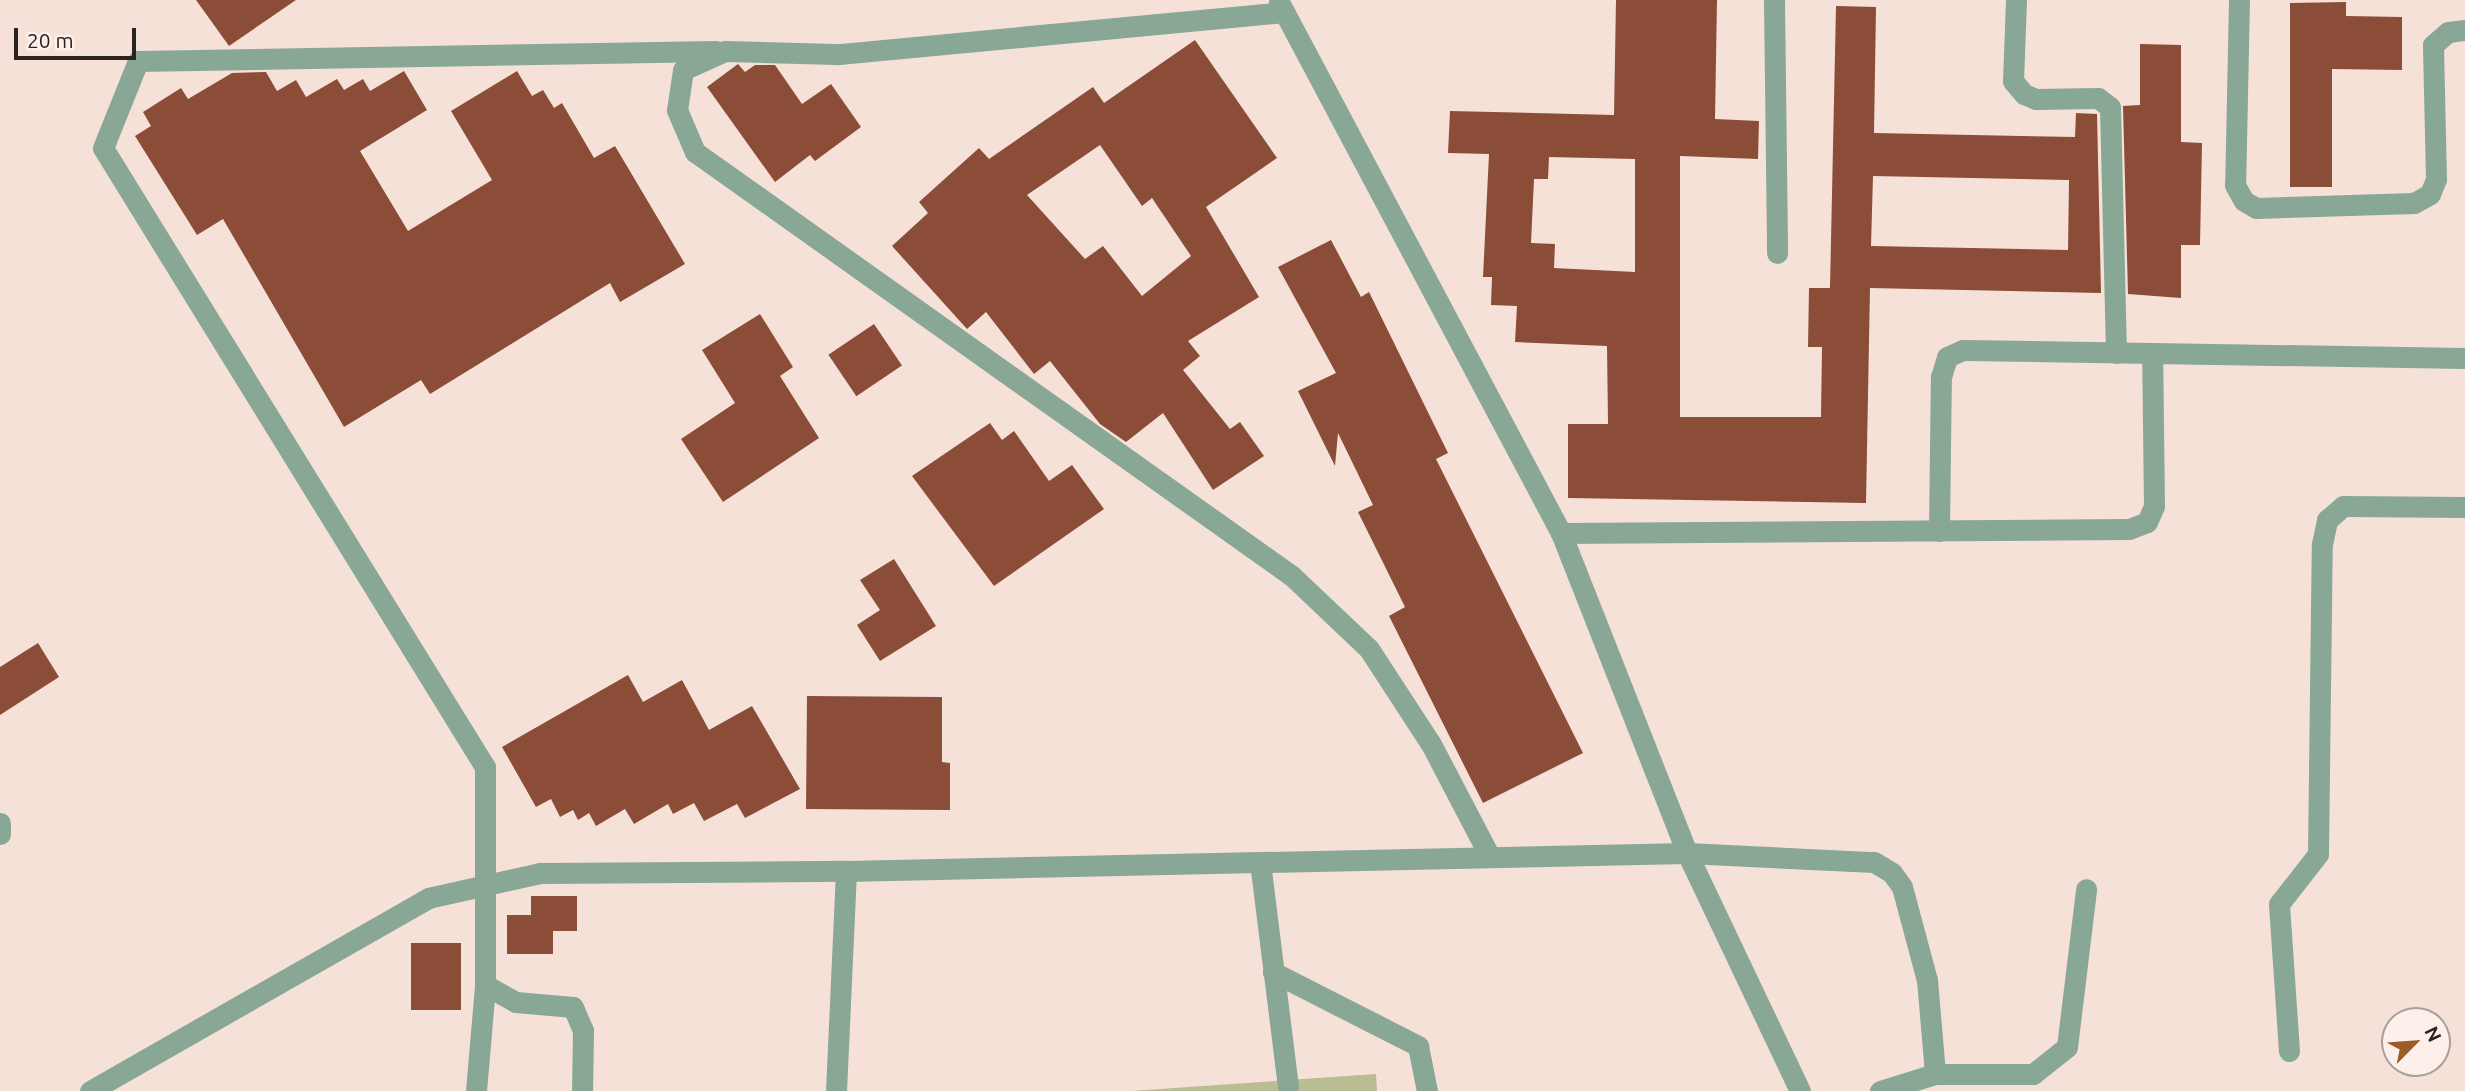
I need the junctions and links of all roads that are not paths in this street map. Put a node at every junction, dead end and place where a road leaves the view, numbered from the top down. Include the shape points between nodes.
1 (1774, 0) edge
2 (2016, 0) edge
3 (2239, 0) edge
4 (1281, 6) edge
5 (2465, 30) edge
6 (725, 51) junction
7 (1777, 253) dead end
8 (2116, 353) junction
9 (2152, 353) junction
10 (2465, 358) edge
11 (2465, 507) edge
12 (1939, 531) junction
13 (1561, 533) junction
14 (0, 823) edge
15 (0, 834) edge
16 (1687, 853) junction
17 (1490, 857) junction
18 (1260, 862) junction
19 (846, 871) junction
20 (483, 885) junction
21 (2086, 889) dead end
22 (1273, 972) junction
23 (485, 985) junction
24 (2289, 1051) dead end
25 (1935, 1074) junction
26 (1288, 1086) dead end
27 (90, 1091) edge
28 (477, 1091) edge
29 (582, 1091) edge
30 (836, 1091) edge
31 (1427, 1091) edge
32 (1800, 1091) edge
33 (1880, 1091) edge

1 - 7 street
2 - 8 street via 2014,81 2024,94 2036,99 2098,98 2110,107
3 - 5 street via 2235,185 2244,201 2256,208 2414,203 2430,194 2436,179 2433,45 2448,32
4 - 6 street via 836,54
4 - 13 street
6 - 17 street via 683,70 677,110 695,152 1292,576 1368,649 1431,744
6 - 20 street via 138,61 103,148 485,767
8 - 9 street
8 - 12 street via 1963,351 1947,357 1941,377
9 - 10 street
9 - 12 street via 2154,506 2147,522 2129,529
11 - 24 street via 2343,506 2327,520 2322,544 2318,854 2279,904
12 - 13 street
13 - 16 street
14 - 15 street
16 - 17 street
16 - 25 street via 1874,862 1892,873 1902,887 1927,980
16 - 32 street
17 - 18 street
18 - 19 street
18 - 22 street
19 - 20 street via 540,873
19 - 30 street
20 - 23 street
20 - 27 street via 428,898
21 - 25 street via 2067,1047 2033,1074
22 - 26 street
22 - 31 street via 1418,1045
23 - 28 street
23 - 29 street via 516,1002 573,1007 583,1030
25 - 33 street

